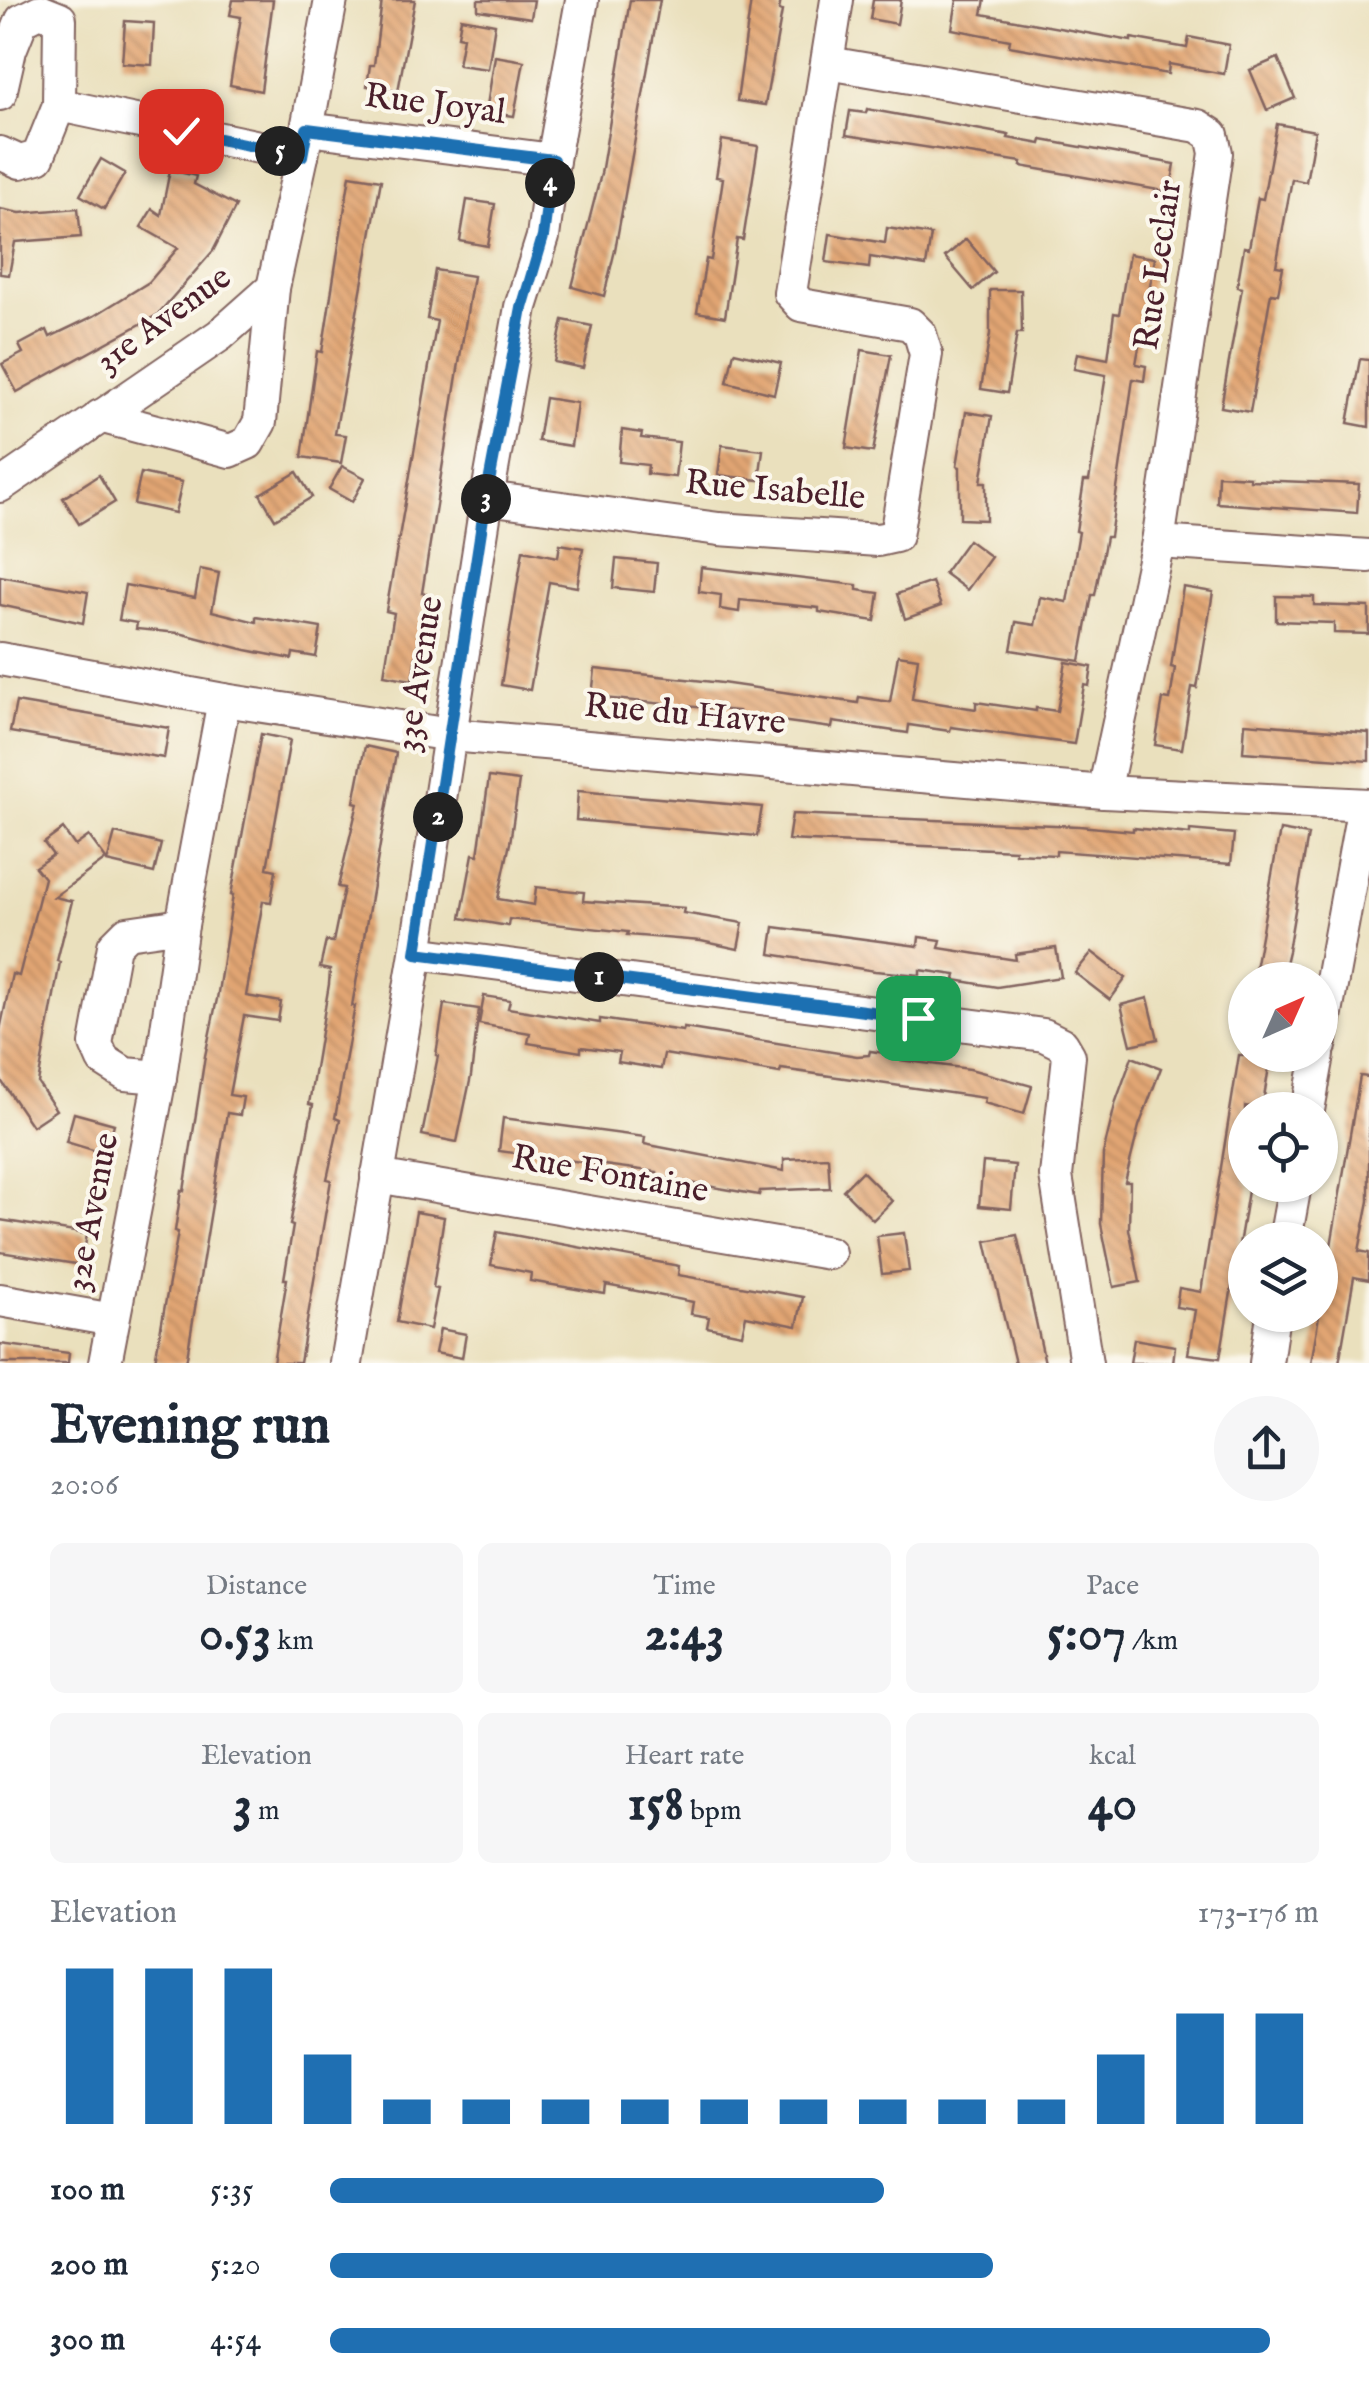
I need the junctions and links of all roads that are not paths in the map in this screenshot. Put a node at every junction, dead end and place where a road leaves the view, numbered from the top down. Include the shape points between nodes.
1 (331, 0) edge
2 (582, 0) edge
3 (837, 0) edge
4 (828, 64) junction
5 (0, 94) edge
6 (59, 105) junction
7 (305, 143) junction
8 (0, 154) edge
9 (553, 160) junction
10 (273, 288) junction
11 (100, 416) junction
12 (0, 485) edge
13 (486, 498) junction
14 (1158, 542) junction
15 (1369, 556) edge
16 (0, 659) edge
17 (224, 700) junction
18 (451, 735) junction
19 (1104, 792) junction
20 (1366, 805) edge
21 (182, 924) junction
22 (416, 953) junction
23 (1336, 962) edge
24 (160, 1077) junction
25 (377, 1176) junction
26 (829, 1253) dead end
27 (0, 1300) edge
28 (113, 1320) junction
29 (1271, 1332) edge
30 (106, 1363) edge
31 (346, 1363) edge
32 (1086, 1363) edge
33 (1266, 1363) edge

1 - 7 street, 31e Avenue
2 - 9 street, 33e Avenue
3 - 4 street, Rue Isabelle
4 - 13 street, Rue Isabelle via 790,293 802,305 910,324 920,334 926,354 896,536 718,529
4 - 14 street, Rue Leclair via 1198,126 1212,135 1216,153
5 - 6 street via 22,20 40,12 60,19
6 - 7 street, Rue Joyal
6 - 8 street via 38,157 20,162
7 - 9 street, Rue Joyal
7 - 10 street, 31e Avenue
9 - 13 street, 33e Avenue via 543,237 522,308
10 - 11 street, 31e Avenue via 220,335
10 - 11 street, 31e Avenue via 260,422 248,443 230,451
11 - 12 street, 31e Avenue
13 - 18 street, 33e Avenue
14 - 15 street
14 - 19 street, Rue Leclair
16 - 17 street, Rue du Havre
17 - 18 street, Rue du Havre
17 - 21 street, 32e Avenue
18 - 19 street, Rue du Havre
18 - 22 street, 33e Avenue
19 - 20 street, Rue du Havre
20 - 23 street
21 - 24 street, 32e Avenue
21 - 24 street via 127,933 114,946 96,1044 103,1060 126,1074
22 - 25 street, 33e Avenue
22 - 32 street via 1024,1032 1062,1044 1069,1056 1056,1176
24 - 28 street, 32e Avenue
25 - 26 street, Rue Fontaine
25 - 31 street, 33e Avenue
27 - 28 street
28 - 30 street, 32e Avenue
29 - 33 street

